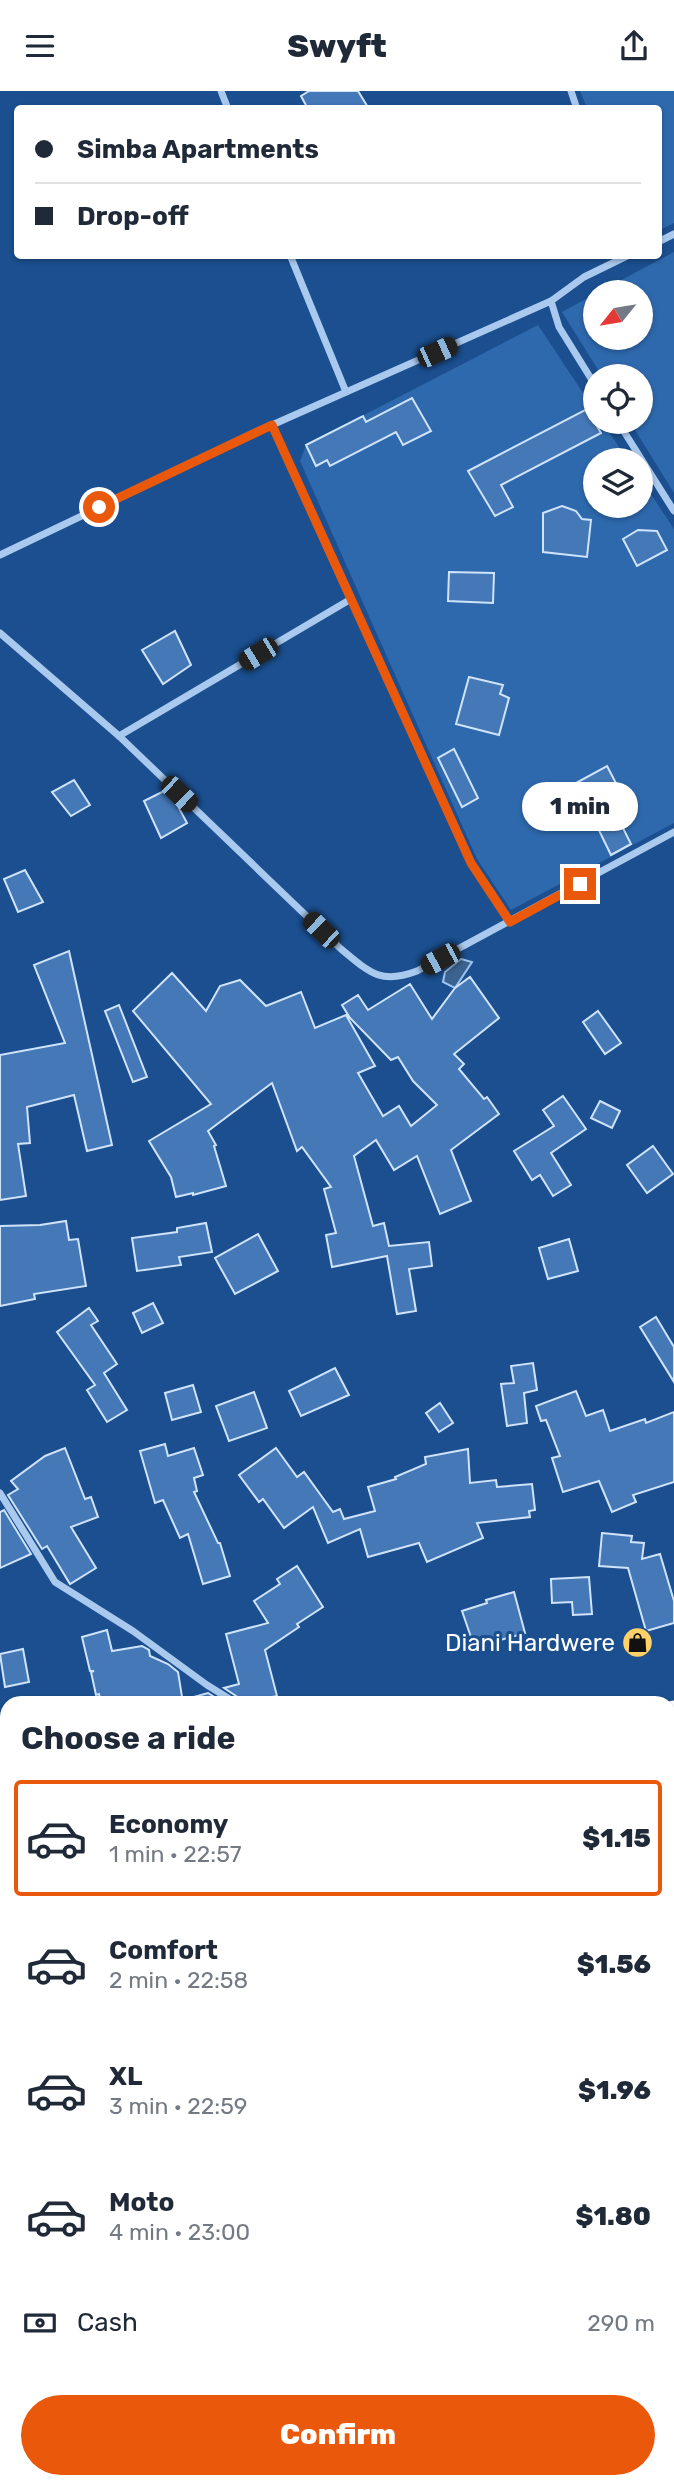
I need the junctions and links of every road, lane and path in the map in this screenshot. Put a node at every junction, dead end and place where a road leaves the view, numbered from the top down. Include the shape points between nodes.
1 (292, 259) edge
2 (621, 259) edge
3 (551, 301) junction
4 (583, 366) edge
5 (346, 393) junction
6 (272, 425) junction
7 (626, 434) edge
8 (674, 511) edge
9 (0, 555) edge
10 (351, 599) junction
11 (0, 633) edge
12 (119, 736) junction
13 (674, 832) edge
14 (510, 922) junction
15 (0, 1493) edge
16 (225, 1696) edge

1 - 5 street
2 - 3 street via 584,277
3 - 4 street via 559,327
3 - 5 street
5 - 6 street
6 - 9 street
6 - 10 street
7 - 8 street
10 - 12 street
10 - 14 street via 471,863
11 - 12 street
12 - 14 street via 368,972 389,978 405,975
13 - 14 street
15 - 16 street via 55,1581

